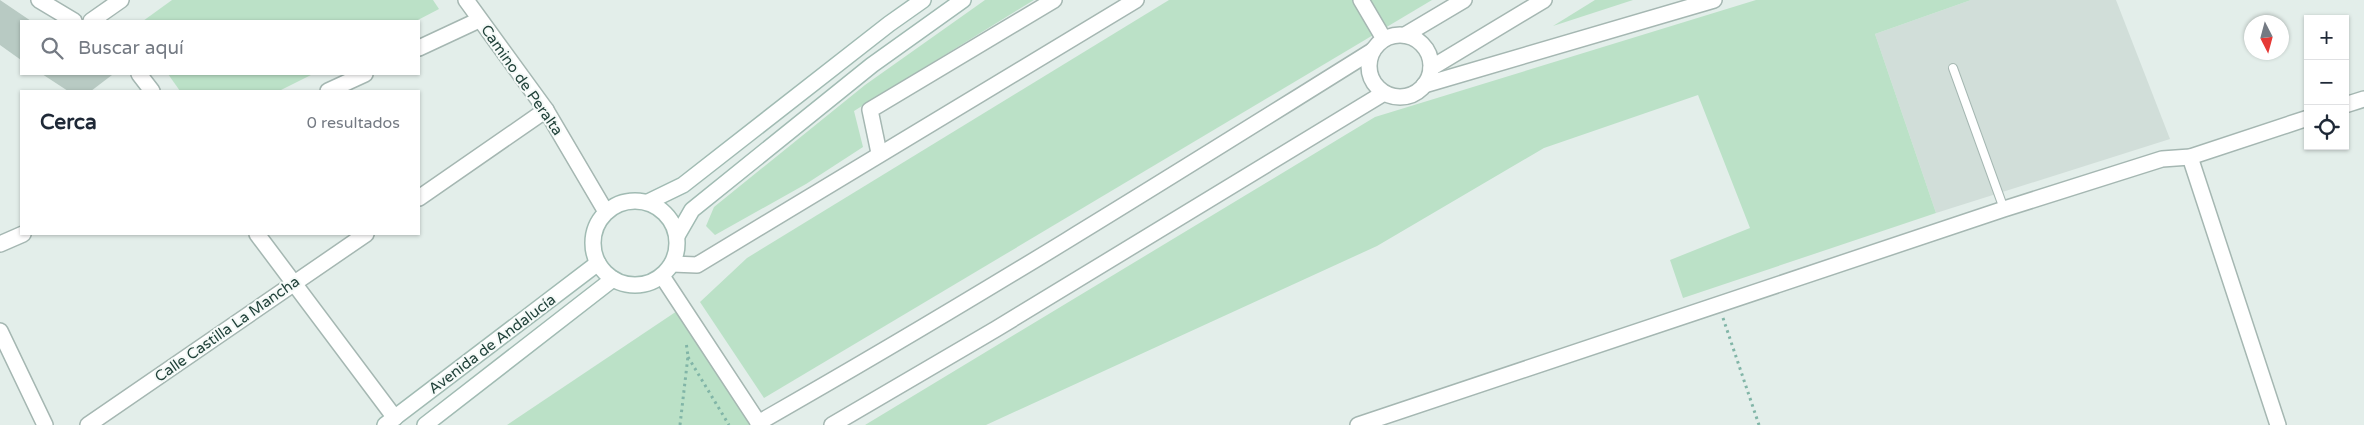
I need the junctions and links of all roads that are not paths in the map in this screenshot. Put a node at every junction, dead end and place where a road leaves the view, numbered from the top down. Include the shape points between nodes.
1 (39, 0) edge
2 (121, 0) edge
3 (466, 0) edge
4 (923, 0) edge
5 (963, 0) edge
6 (1054, 0) edge
7 (1136, 0) edge
8 (1361, 0) edge
9 (1464, 0) edge
10 (1544, 0) edge
11 (1714, 0) edge
12 (72, 20) edge
13 (92, 20) edge
14 (479, 20) junction
15 (1405, 35) junction
16 (1384, 39) junction
17 (420, 48) edge
18 (1372, 51) junction
19 (1431, 68) junction
20 (1953, 68) dead end
21 (140, 75) edge
22 (363, 75) edge
23 (1424, 85) junction
24 (151, 90) edge
25 (330, 90) edge
26 (1384, 93) junction
27 (2364, 99) edge
28 (2349, 104) edge
29 (546, 110) junction
30 (2304, 119) edge
31 (879, 154) junction
32 (2190, 158) junction
33 (420, 197) edge
34 (648, 202) junction
35 (2004, 209) junction
36 (606, 212) junction
37 (21, 235) edge
38 (258, 235) edge
39 (365, 235) edge
40 (677, 236) junction
41 (0, 244) edge
42 (598, 263) junction
43 (667, 270) junction
44 (613, 279) junction
45 (294, 284) junction
46 (0, 331) edge
47 (390, 422) edge
48 (759, 424) edge
49 (45, 425) edge
50 (88, 425) edge
51 (425, 425) edge
52 (832, 425) edge
53 (1358, 425) edge
54 (2278, 425) edge

1 - 12 street
2 - 13 street
3 - 14 street, Camino de Peralta
4 - 34 street via 683,185
5 - 40 street via 872,65 692,210
6 - 31 street via 870,110
7 - 31 street
8 - 16 street
9 - 15 street
10 - 19 street
11 - 23 street
14 - 17 street
14 - 29 street, Camino de Peralta
15 - 16 street
15 - 19 street via 1421,43 1428,51
16 - 18 street
18 - 26 street via 1368,66 1370,77
18 - 48 street via 1104,218
19 - 23 street
20 - 35 lane
21 - 24 street
22 - 25 street
23 - 26 street via 1417,92 1405,96
26 - 52 street
27 - 28 street
29 - 33 street
29 - 36 street, Camino de Peralta
30 - 32 street
31 - 43 street via 697,265
32 - 35 street via 2162,160
32 - 54 street
34 - 36 street via 619,204
34 - 40 street via 667,215
35 - 53 street
36 - 42 street via 593,236
37 - 41 street
38 - 45 street
39 - 45 street, Calle Castilla La Mancha
40 - 43 street via 677,250
42 - 44 street
42 - 47 street, Avenida de Andalucía
43 - 44 street via 651,282 638,285
43 - 48 street
44 - 51 street, Avenida de Andalucía
45 - 47 street
45 - 50 street, Calle Castilla La Mancha
46 - 49 street

